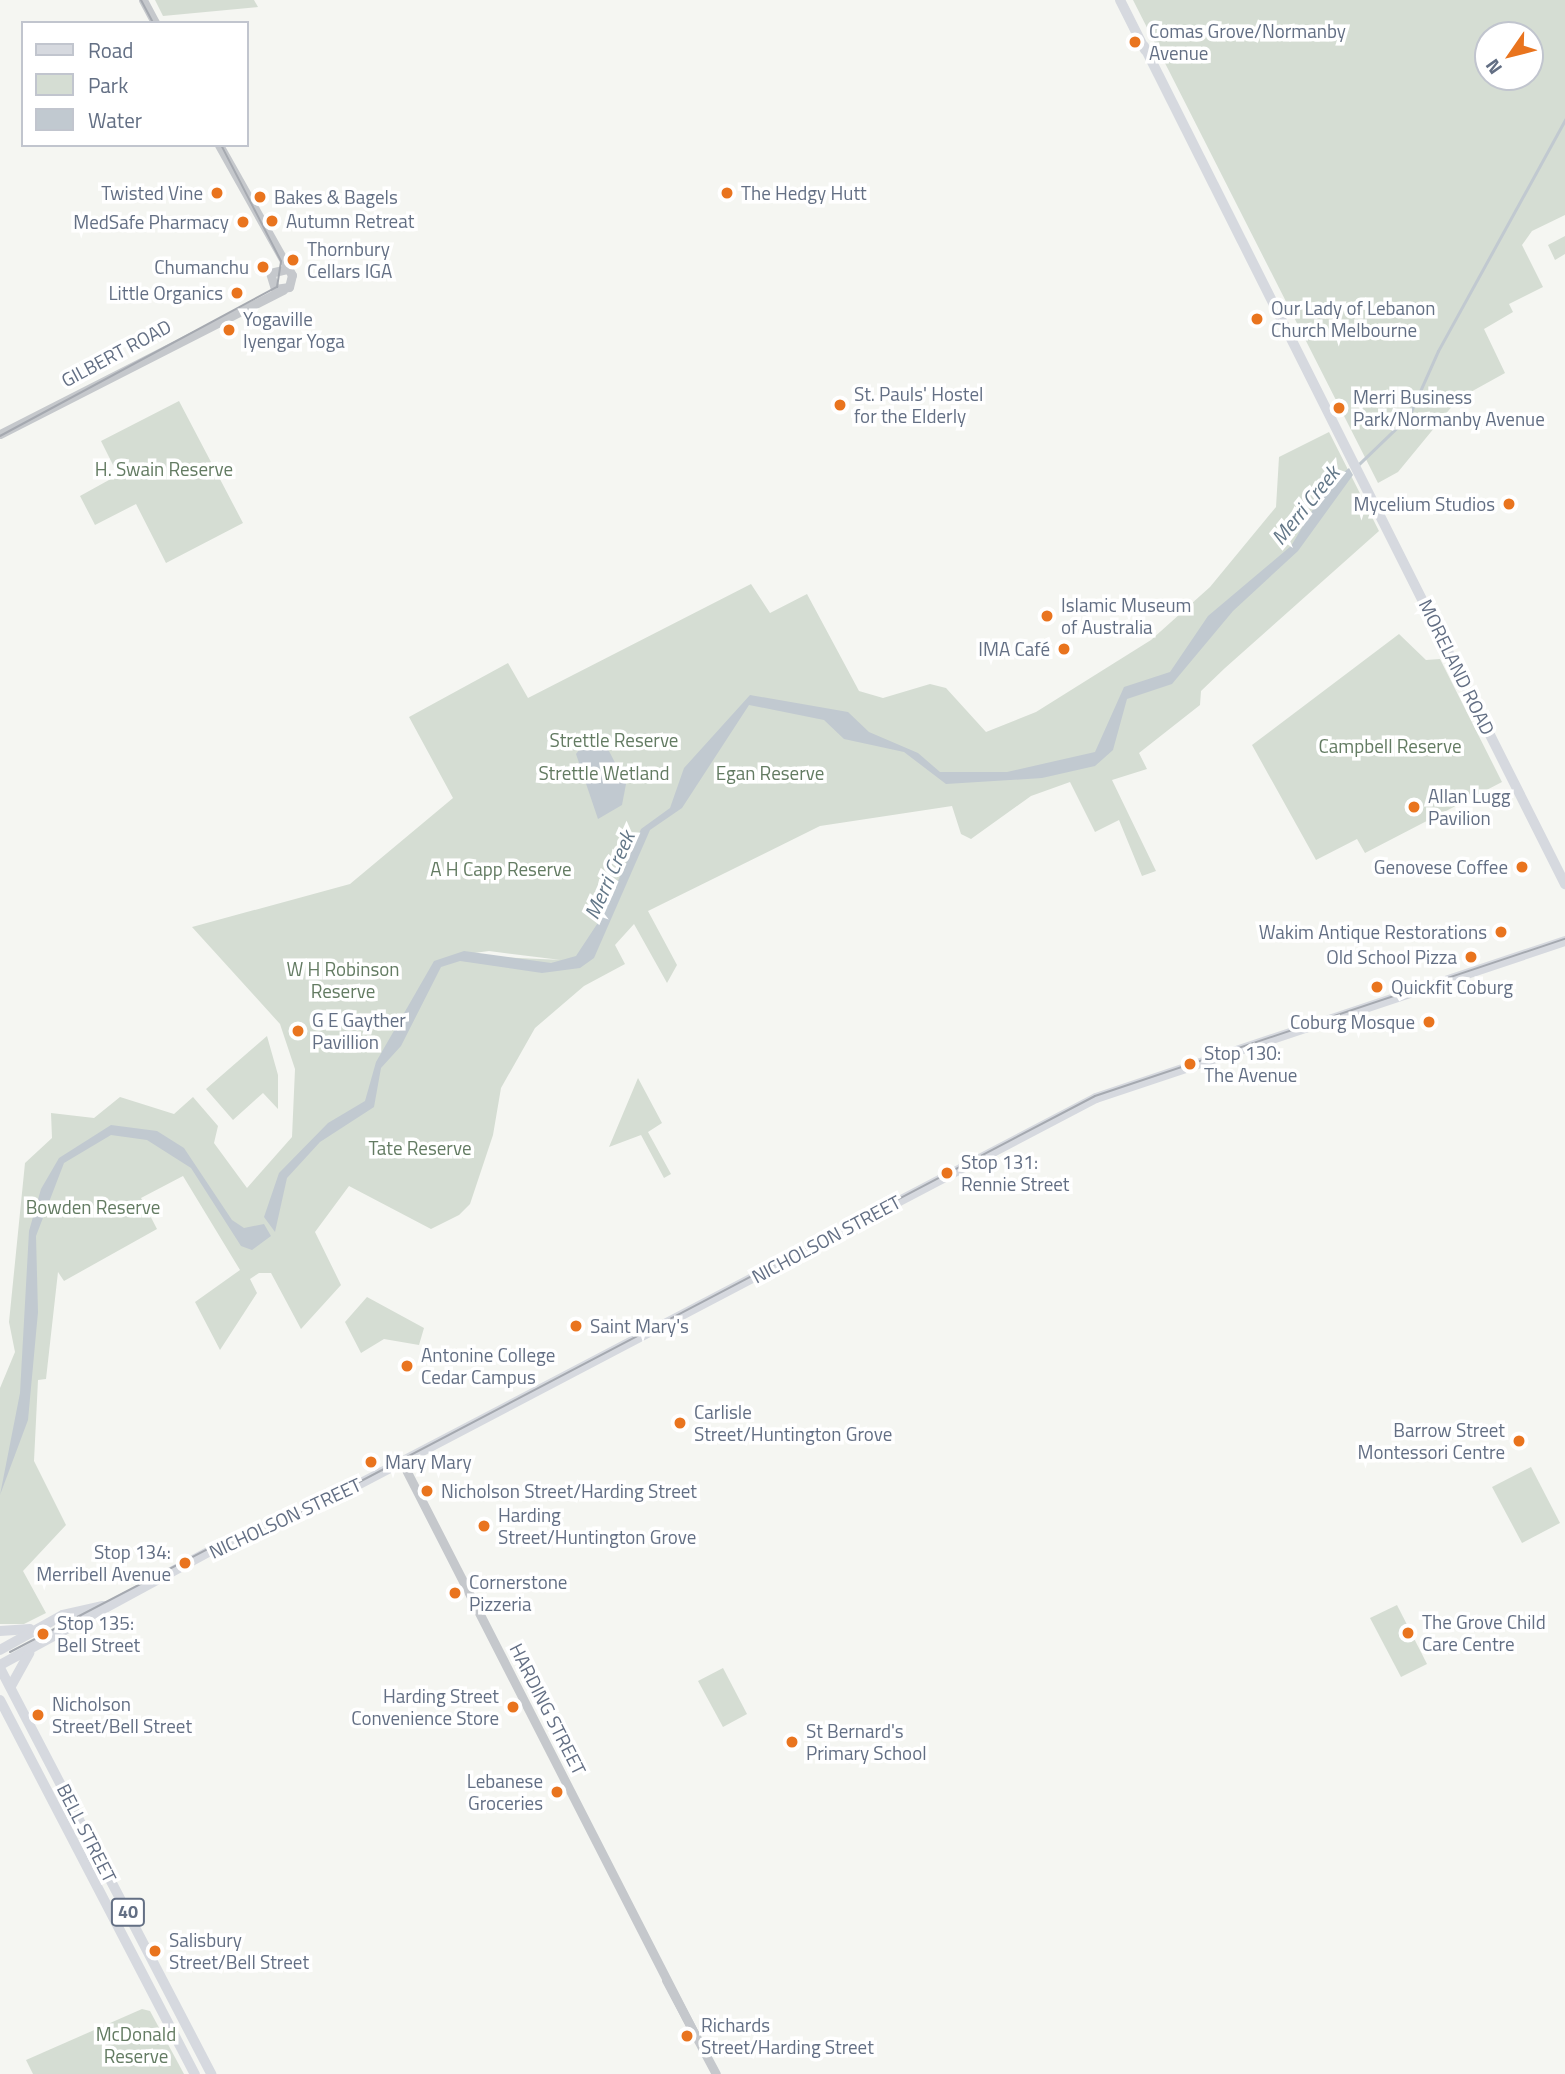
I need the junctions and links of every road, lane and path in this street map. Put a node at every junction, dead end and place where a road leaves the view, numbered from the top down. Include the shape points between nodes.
1 (143, 0) edge
2 (1120, 0) edge
3 (154, 21) edge
4 (220, 147) edge
5 (269, 242) junction
6 (287, 269) junction
7 (270, 274) junction
8 (284, 290) junction
9 (248, 304) junction
10 (0, 434) edge
11 (1565, 884) edge
12 (1565, 941) edge
13 (402, 1462) junction
14 (115, 1602) junction
15 (36, 1629) junction
16 (0, 1630) edge
17 (33, 1648) junction
18 (0, 1650) edge
19 (0, 1666) edge
20 (11, 1686) junction
21 (0, 1699) edge
22 (24, 1709) junction
23 (10, 1717) junction
24 (195, 2074) edge
25 (211, 2074) edge
26 (716, 2074) edge

1 - 3 street
2 - 11 main road, MORELAND ROAD via 1367,481
4 - 5 street
5 - 6 street
5 - 7 street
6 - 7 street
6 - 8 street via 292,281
7 - 8 street via 272,287
7 - 9 street, GILBERT ROAD
8 - 9 street, GILBERT ROAD
9 - 10 street, GILBERT ROAD
12 - 13 main road, NICHOLSON STREET via 1096,1098
13 - 14 main road, NICHOLSON STREET via 302,1514 242,1534
13 - 26 street, HARDING STREET
14 - 15 main road, NICHOLSON STREET
14 - 17 main road, NICHOLSON STREET
15 - 16 main road
15 - 18 main road, NICHOLSON STREET
17 - 19 main road, NICHOLSON STREET
17 - 20 main road
19 - 20 main road, BELL STREET / 40
20 - 22 main road, BELL STREET / 40
21 - 23 main road, BELL STREET / 40
22 - 23 main road
22 - 25 main road, BELL STREET / 40
23 - 24 main road, BELL STREET / 40

